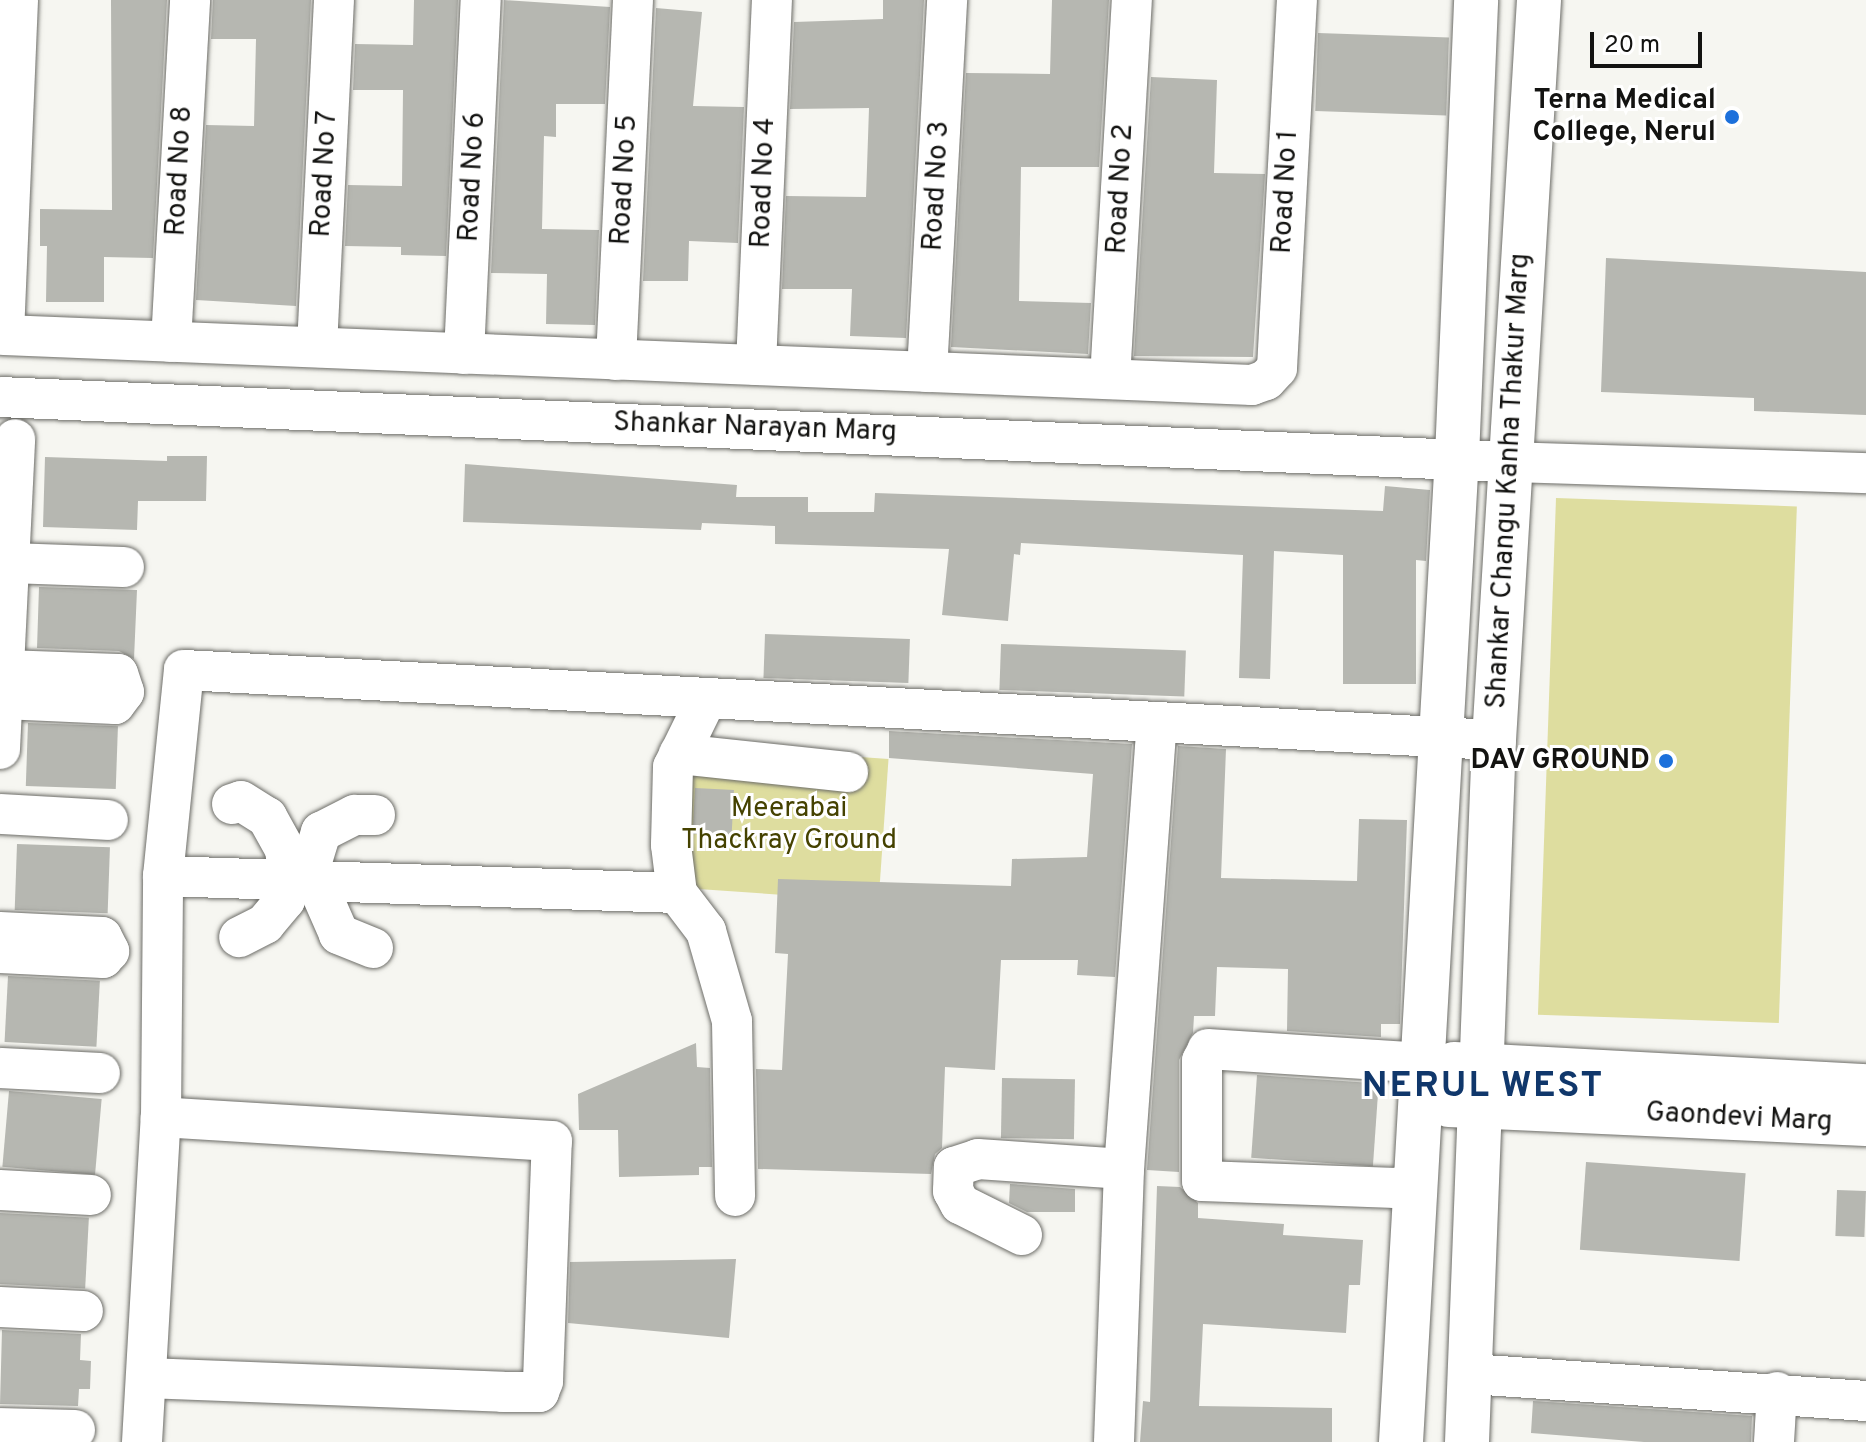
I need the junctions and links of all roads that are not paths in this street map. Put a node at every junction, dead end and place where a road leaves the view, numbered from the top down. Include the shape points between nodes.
1 (18, 0) edge
2 (190, 0) edge
3 (334, 0) edge
4 (481, 0) edge
5 (633, 0) edge
6 (772, 0) edge
7 (947, 0) edge
8 (1132, 0) edge
9 (1297, 0) edge
10 (1476, 0) edge
11 (1539, 0) edge
12 (171, 342) junction
13 (317, 347) junction
14 (464, 354) junction
15 (616, 360) junction
16 (756, 365) junction
17 (927, 372) junction
18 (1110, 379) junction
19 (0, 397) edge
20 (8, 424) edge
21 (1457, 457) junction
22 (1509, 462) junction
23 (1866, 473) edge
24 (9, 563) junction
25 (124, 567) dead end
26 (707, 698) junction
27 (1157, 722) junction
28 (1440, 737) junction
29 (1494, 740) junction
30 (0, 749) edge
31 (679, 754) junction
32 (848, 772) dead end
33 (232, 804) dead end
34 (0, 814) edge
35 (375, 815) dead end
36 (108, 820) dead end
37 (163, 876) junction
38 (301, 881) junction
39 (677, 893) junction
40 (0, 932) edge
41 (239, 937) dead end
42 (373, 948) dead end
43 (0, 953) edge
44 (0, 1068) edge
45 (100, 1073) dead end
46 (1422, 1084) junction
47 (1480, 1085) junction
48 (1866, 1086) edge
49 (161, 1117) junction
50 (1866, 1124) edge
51 (1124, 1169) junction
52 (1417, 1183) junction
53 (0, 1190) edge
54 (91, 1195) dead end
55 (735, 1196) dead end
56 (1022, 1235) dead end
57 (0, 1307) edge
58 (83, 1311) dead end
59 (1407, 1319) junction
60 (1472, 1321) junction
61 (1470, 1374) junction
62 (146, 1378) junction
63 (1777, 1392) junction
64 (1866, 1401) edge
65 (0, 1428) edge
66 (75, 1430) dead end
67 (142, 1442) edge
68 (1114, 1442) edge
69 (1401, 1442) edge
70 (1467, 1442) edge
71 (1774, 1442) edge

1 - 12 street via 4,335
2 - 12 street, Road No 8
3 - 13 street, Road No 7
4 - 14 street, Road No 6
5 - 15 street, Road No 5
6 - 16 street, Road No 4
7 - 17 street, Road No 3
8 - 18 street, Road No 2
9 - 18 street, Road No 1 via 1277,368 1252,385
10 - 21 street, Shankar Changu Kanha Thakur Marg
11 - 22 street, Shankar Changu Kanha Thakur Marg
12 - 13 street
13 - 14 street
14 - 15 street
15 - 16 street
16 - 17 street
17 - 18 street
19 - 20 street
19 - 21 street, Shankar Narayan Marg
20 - 24 street
21 - 22 street, Shankar Narayan Marg
21 - 28 street, Shankar Changu Kanha Thakur Marg
22 - 23 street, Shankar Narayan Marg
22 - 29 street, Shankar Changu Kanha Thakur Marg
24 - 25 street
24 - 30 street
26 - 27 street
26 - 31 street
26 - 37 street via 184,670
27 - 28 street
27 - 51 street
28 - 29 street
28 - 46 street, Shankar Changu Kanha Thakur Marg
29 - 47 street, Shankar Changu Kanha Thakur Marg
31 - 32 street
31 - 39 street via 673,767 671,845
33 - 38 street via 241,801 267,817
34 - 36 street
35 - 38 street via 355,815 321,832
37 - 38 street
37 - 49 street
38 - 39 street
38 - 41 street via 265,924
38 - 42 street via 339,934
39 - 55 street via 706,931 732,1021
40 - 43 street via 102,937 109,951 103,958
44 - 45 street
46 - 47 street, Gaondevi Marg
46 - 52 street, Shankar Changu Kanha Thakur Marg
46 - 52 street via 1208,1049 1202,1061 1217,1125 1202,1181 1294,1169 1396,1188
47 - 48 street, Gaondevi Marg
47 - 50 street, Gaondevi Marg
47 - 60 street, Shankar Changu Kanha Thakur Marg
49 - 62 street
49 - 62 street via 552,1141 543,1381 539,1392 503,1392
51 - 56 street via 978,1159 954,1167 953,1191 960,1204
51 - 68 street
52 - 59 street, Shankar Changu Kanha Thakur Marg
53 - 54 street
57 - 58 street
59 - 60 street
59 - 69 street, Shankar Changu Kanha Thakur Marg
60 - 61 street, Shankar Changu Kanha Thakur Marg
61 - 63 street
61 - 70 street, Shankar Changu Kanha Thakur Marg
62 - 67 street
63 - 64 street
63 - 71 street
65 - 66 street

